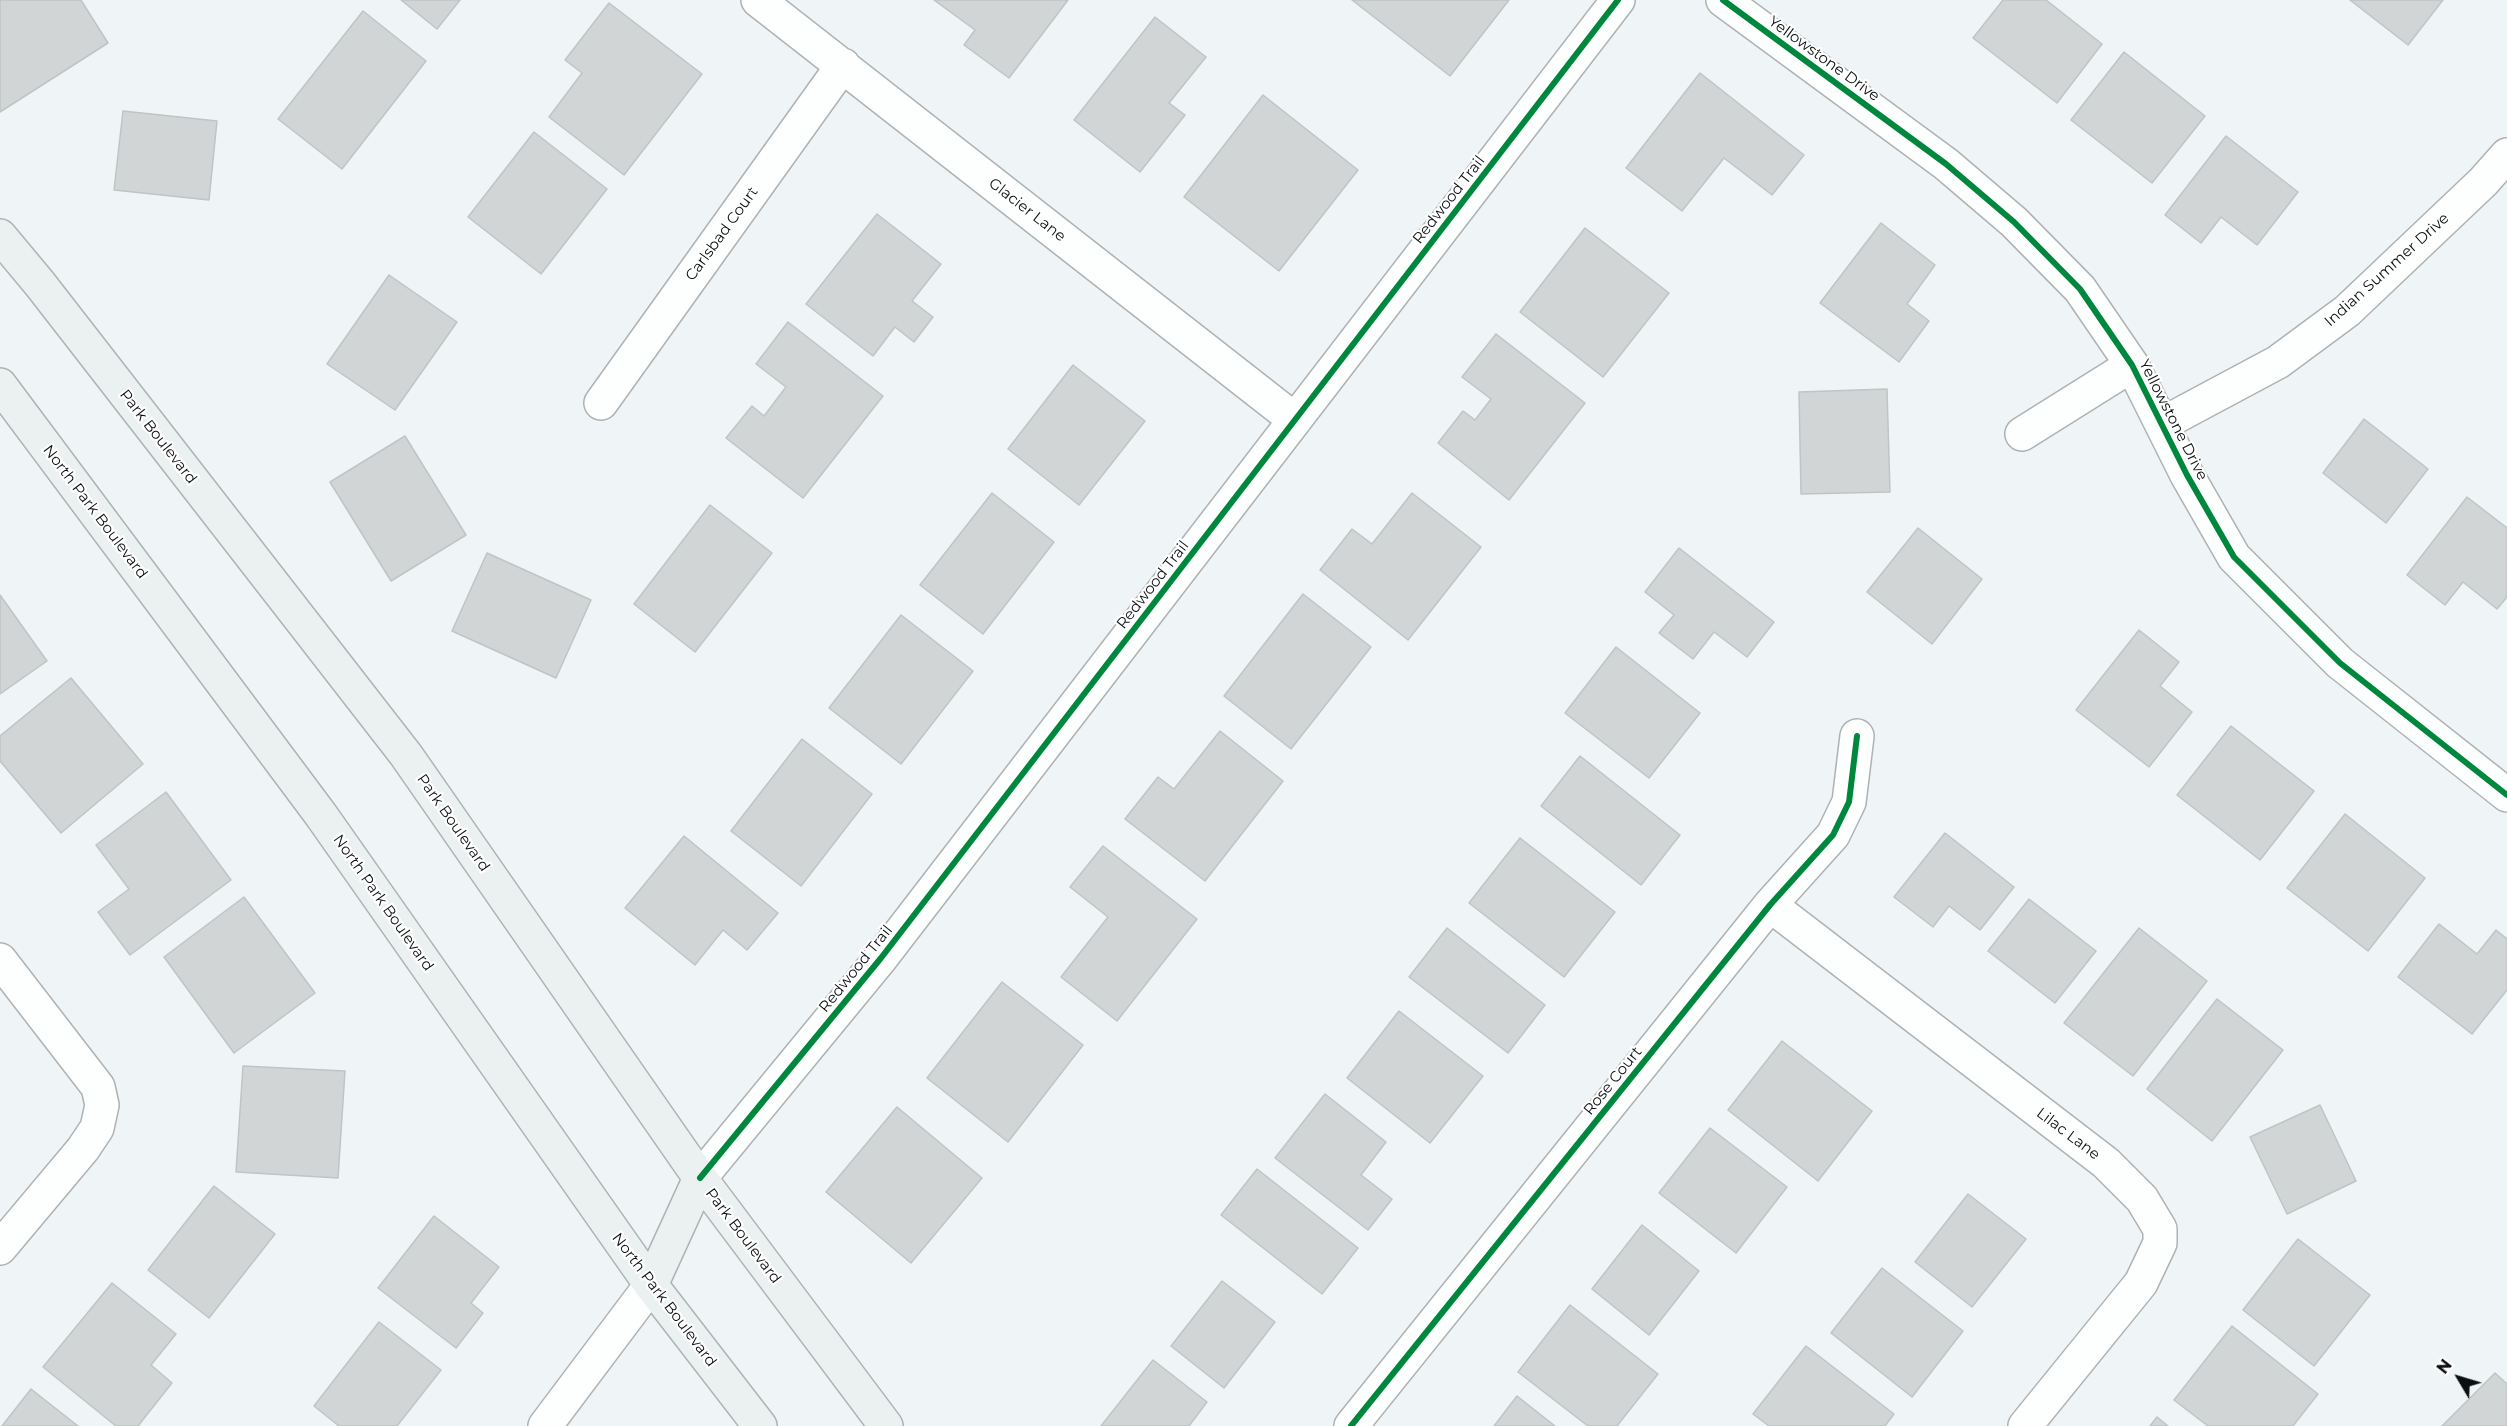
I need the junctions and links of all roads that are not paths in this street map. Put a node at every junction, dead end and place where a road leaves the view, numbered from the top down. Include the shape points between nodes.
1 (758, 0) edge
2 (1618, 0) edge
3 (1723, 0) edge
4 (843, 65) junction
5 (2507, 155) edge
6 (0, 236) edge
7 (2132, 364) junction
8 (0, 385) edge
9 (601, 403) dead end
10 (1295, 420) junction
11 (2162, 424) junction
12 (2022, 434) dead end
13 (1857, 736) dead end
14 (2507, 795) edge
15 (1770, 905) junction
16 (0, 960) edge
17 (700, 1178) junction
18 (0, 1248) edge
19 (651, 1285) junction
20 (545, 1426) edge
21 (759, 1426) edge
22 (886, 1426) edge
23 (1351, 1426) edge
24 (2025, 1426) edge

1 - 4 street, Glacier Lane
2 - 10 street, Redwood Trail
3 - 7 street, Yellowstone Drive via 1946,164 2014,222 2080,289
4 - 9 street, Carlsbad Court
4 - 10 street, Glacier Lane
5 - 11 street, Indian Summer Drive via 2347,311 2278,362
6 - 17 main road, Park Boulevard via 406,755
7 - 11 street, Yellowstone Drive
7 - 12 street, Yellowstone Drive
8 - 19 main road, North Park Boulevard via 321,815
10 - 17 street, Redwood Trail via 881,958
11 - 14 street, Yellowstone Drive via 2234,557 2340,663
13 - 15 street, Rose Court via 1849,802 1833,835
15 - 23 street, Rose Court
15 - 24 street, Lilac Lane via 2106,1163 2142,1199 2160,1229 2160,1243 2141,1283
16 - 18 street via 98,1087 102,1105 97,1128 84,1149
17 - 19 main road
17 - 22 main road, Park Boulevard
19 - 20 street
19 - 21 main road, North Park Boulevard

